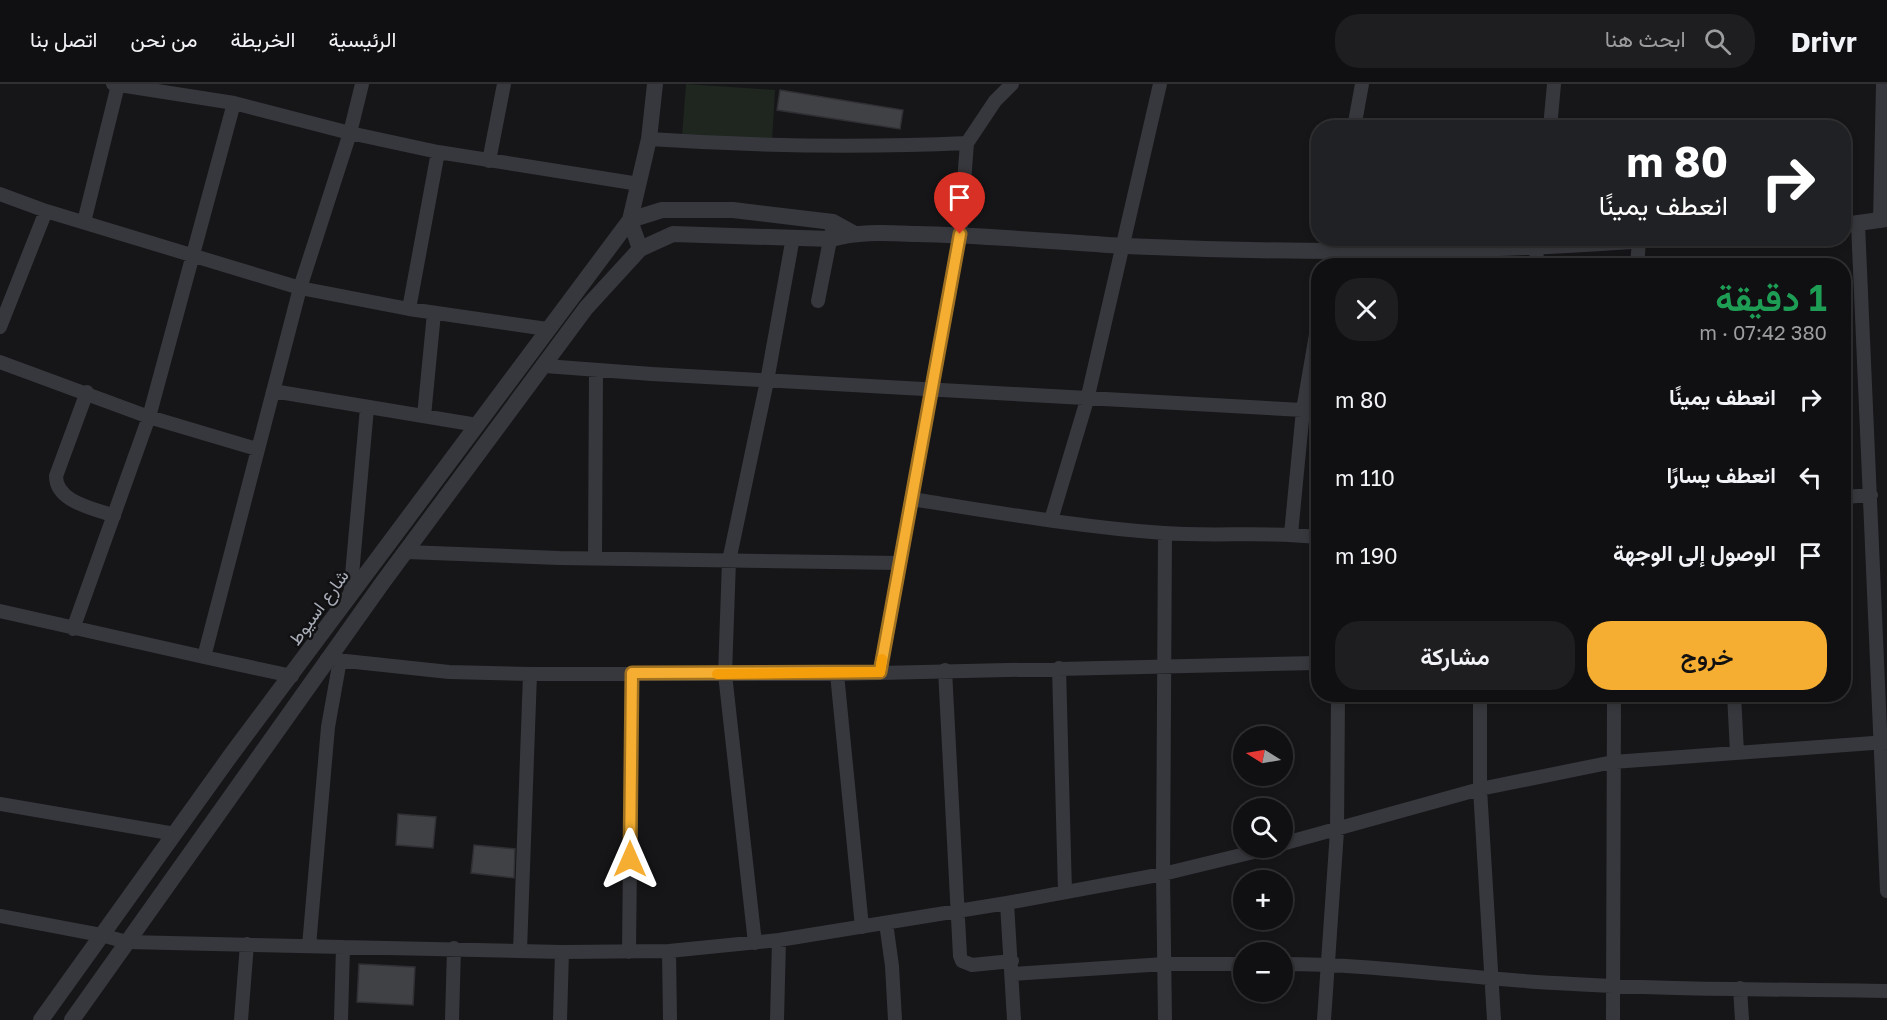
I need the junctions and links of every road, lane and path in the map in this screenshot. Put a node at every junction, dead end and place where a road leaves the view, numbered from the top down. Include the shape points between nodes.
1 (115, 84) edge
2 (362, 84) edge
3 (504, 84) edge
4 (655, 84) edge
5 (1012, 84) edge
6 (1160, 84) edge
7 (1362, 84) edge
8 (1554, 84) edge
9 (1883, 84) edge
10 (196, 90) edge
11 (234, 103) junction
12 (1355, 120) edge
13 (1551, 120) edge
14 (350, 133) junction
15 (649, 140) junction
16 (967, 143) junction
17 (438, 152) junction
18 (489, 161) junction
19 (638, 189) junction
20 (0, 194) edge
21 (662, 210) junction
22 (46, 211) junction
23 (630, 220) junction
24 (1884, 220) edge
25 (84, 222) junction
26 (833, 222) junction
27 (1851, 224) edge
28 (853, 233) junction
29 (673, 234) junction
30 (960, 234) junction
31 (793, 237) junction
32 (831, 239) junction
33 (1124, 246) junction
34 (1508, 246) edge
35 (640, 249) junction
36 (1332, 252) edge
37 (192, 256) junction
38 (1416, 258) edge
39 (300, 288) junction
40 (818, 302) dead end
41 (409, 309) junction
42 (434, 313) junction
43 (0, 327) edge
44 (547, 329) junction
45 (1311, 361) edge
46 (0, 362) edge
47 (545, 366) junction
48 (596, 371) junction
49 (767, 381) junction
50 (933, 388) junction
51 (273, 391) junction
52 (87, 392) junction
53 (1087, 400) junction
54 (367, 408) junction
55 (1302, 410) junction
56 (424, 416) junction
57 (149, 417) junction
58 (477, 425) junction
59 (257, 449) junction
60 (1871, 495) junction
61 (1851, 496) edge
62 (911, 499) junction
63 (114, 516) junction
64 (1051, 520) junction
65 (1165, 533) junction
66 (1291, 534) junction
67 (1311, 536) edge
68 (407, 552) junction
69 (595, 558) junction
70 (729, 561) junction
71 (899, 563) junction
72 (350, 597) junction
73 (0, 611) edge
74 (73, 629) junction
75 (204, 657) junction
76 (333, 659) junction
77 (1311, 663) edge
78 (1166, 666) junction
79 (1059, 668) junction
80 (945, 670) junction
81 (880, 672) junction
82 (632, 673) junction
83 (530, 674) junction
84 (725, 674) junction
85 (837, 674) junction
86 (292, 676) junction
87 (1338, 702) edge
88 (1480, 702) edge
89 (1614, 702) edge
90 (1734, 702) edge
91 (1884, 742) edge
92 (1737, 753) junction
93 (1613, 762) junction
94 (1480, 789) junction
95 (0, 804) edge
96 (1337, 831) junction
97 (175, 834) junction
98 (1293, 841) edge
99 (1233, 857) edge
100 (1163, 874) junction
101 (1887, 891) edge
102 (1065, 892) junction
103 (1007, 903) junction
104 (958, 910) junction
105 (0, 916) edge
106 (886, 923) junction
107 (862, 927) junction
108 (101, 935) junction
109 (779, 940) junction
110 (127, 942) junction
111 (755, 943) junction
112 (247, 944) junction
113 (309, 946) junction
114 (343, 947) junction
115 (454, 948) junction
116 (520, 951) junction
117 (669, 951) junction
118 (562, 952) junction
119 (629, 952) junction
120 (1165, 964) junction
121 (1233, 964) edge
122 (1293, 964) edge
123 (1329, 964) junction
124 (1013, 968) junction
125 (1491, 979) junction
126 (1613, 987) junction
127 (1740, 988) junction
128 (1887, 991) edge
129 (41, 1020) edge
130 (72, 1020) edge
131 (241, 1020) edge
132 (341, 1020) edge
133 (452, 1020) edge
134 (560, 1020) edge
135 (670, 1020) edge
136 (777, 1020) edge
137 (895, 1020) edge
138 (1014, 1020) edge
139 (1166, 1020) edge
140 (1324, 1020) edge
141 (1494, 1020) edge
142 (1613, 1020) edge
143 (1742, 1020) edge

1 - 10 street
1 - 25 street
2 - 14 street
3 - 18 street
4 - 15 street
5 - 16 street via 995,101
6 - 33 street
7 - 12 street
8 - 13 street
9 - 24 street
10 - 11 street
11 - 14 street
11 - 37 street
14 - 17 street
14 - 39 street
15 - 16 street via 771,147
15 - 19 street
16 - 30 street
17 - 18 street
17 - 41 street
18 - 19 street
19 - 21 street
19 - 23 street
20 - 22 street
21 - 23 street
21 - 26 street via 733,210
21 - 29 street
22 - 25 street
22 - 43 street
23 - 35 street
23 - 44 street, شارع اسيوط
24 - 27 street
25 - 37 street
26 - 28 street
26 - 32 street
27 - 60 street
28 - 30 street
28 - 32 street
29 - 31 street
29 - 35 street
30 - 33 street
30 - 50 street
31 - 32 street
31 - 49 street
32 - 40 street
33 - 36 street
33 - 53 street
34 - 38 street
35 - 47 street, شارع اسيوط via 586,308
36 - 38 street
37 - 39 street
37 - 57 street
39 - 41 street
39 - 51 street
41 - 42 street
42 - 44 street
42 - 56 street
44 - 58 street, شارع اسيوط
45 - 55 street
46 - 52 street
47 - 48 street
47 - 68 street, شارع اسيوط
48 - 49 street
48 - 69 street
49 - 50 street
49 - 70 street
50 - 53 street
50 - 62 street
51 - 54 street
51 - 59 street
52 - 57 street
52 - 63 street via 56,483 63,495
53 - 55 street
53 - 64 street
54 - 56 street
54 - 72 street
55 - 66 street
56 - 58 street
57 - 59 street
57 - 63 street
58 - 72 street, شارع اسيوط
59 - 75 street
60 - 61 street
60 - 91 street
62 - 64 street
62 - 71 street
63 - 74 street
64 - 65 street
65 - 66 street
65 - 78 street
66 - 67 street
68 - 69 street
68 - 76 street, شارع اسيوط
69 - 70 street
70 - 71 street
70 - 84 street
71 - 81 street
72 - 86 street, شارع اسيوط
73 - 74 street
74 - 75 street
75 - 86 street
76 - 83 street via 449,672
76 - 110 street, شارع اسيوط
76 - 113 street
77 - 78 street
78 - 79 street
78 - 100 street
79 - 80 street
79 - 102 street
80 - 81 street
80 - 104 street
81 - 85 street
82 - 83 street
82 - 84 street
82 - 119 street
83 - 116 street
84 - 85 street
84 - 111 street
85 - 107 street
86 - 97 street, شارع اسيوط
87 - 96 street
88 - 94 street
89 - 93 street
90 - 92 street
91 - 92 street
91 - 101 street
92 - 93 street
93 - 94 street
93 - 126 street
94 - 96 street
94 - 125 street
95 - 97 street
96 - 98 street
96 - 123 street
97 - 108 street, شارع اسيوط
99 - 100 street
100 - 102 street
100 - 120 street
102 - 103 street
103 - 104 street
103 - 124 street
104 - 106 street
104 - 124 street via 962,961
105 - 108 street
106 - 107 street
106 - 137 street
107 - 109 street
108 - 110 street
108 - 129 street, شارع اسيوط
109 - 111 street
109 - 136 street
110 - 112 street
110 - 130 street, شارع اسيوط
111 - 117 street
112 - 113 street
112 - 131 street
113 - 114 street
114 - 115 street
114 - 132 street
115 - 116 street
115 - 133 street
116 - 118 street
117 - 119 street
117 - 135 street
118 - 119 street
118 - 134 street
120 - 121 street
120 - 124 street
120 - 139 street
122 - 123 street
123 - 125 street
123 - 140 street
124 - 138 street
125 - 126 street
125 - 141 street
126 - 127 street
126 - 142 street
127 - 128 street
127 - 143 street

